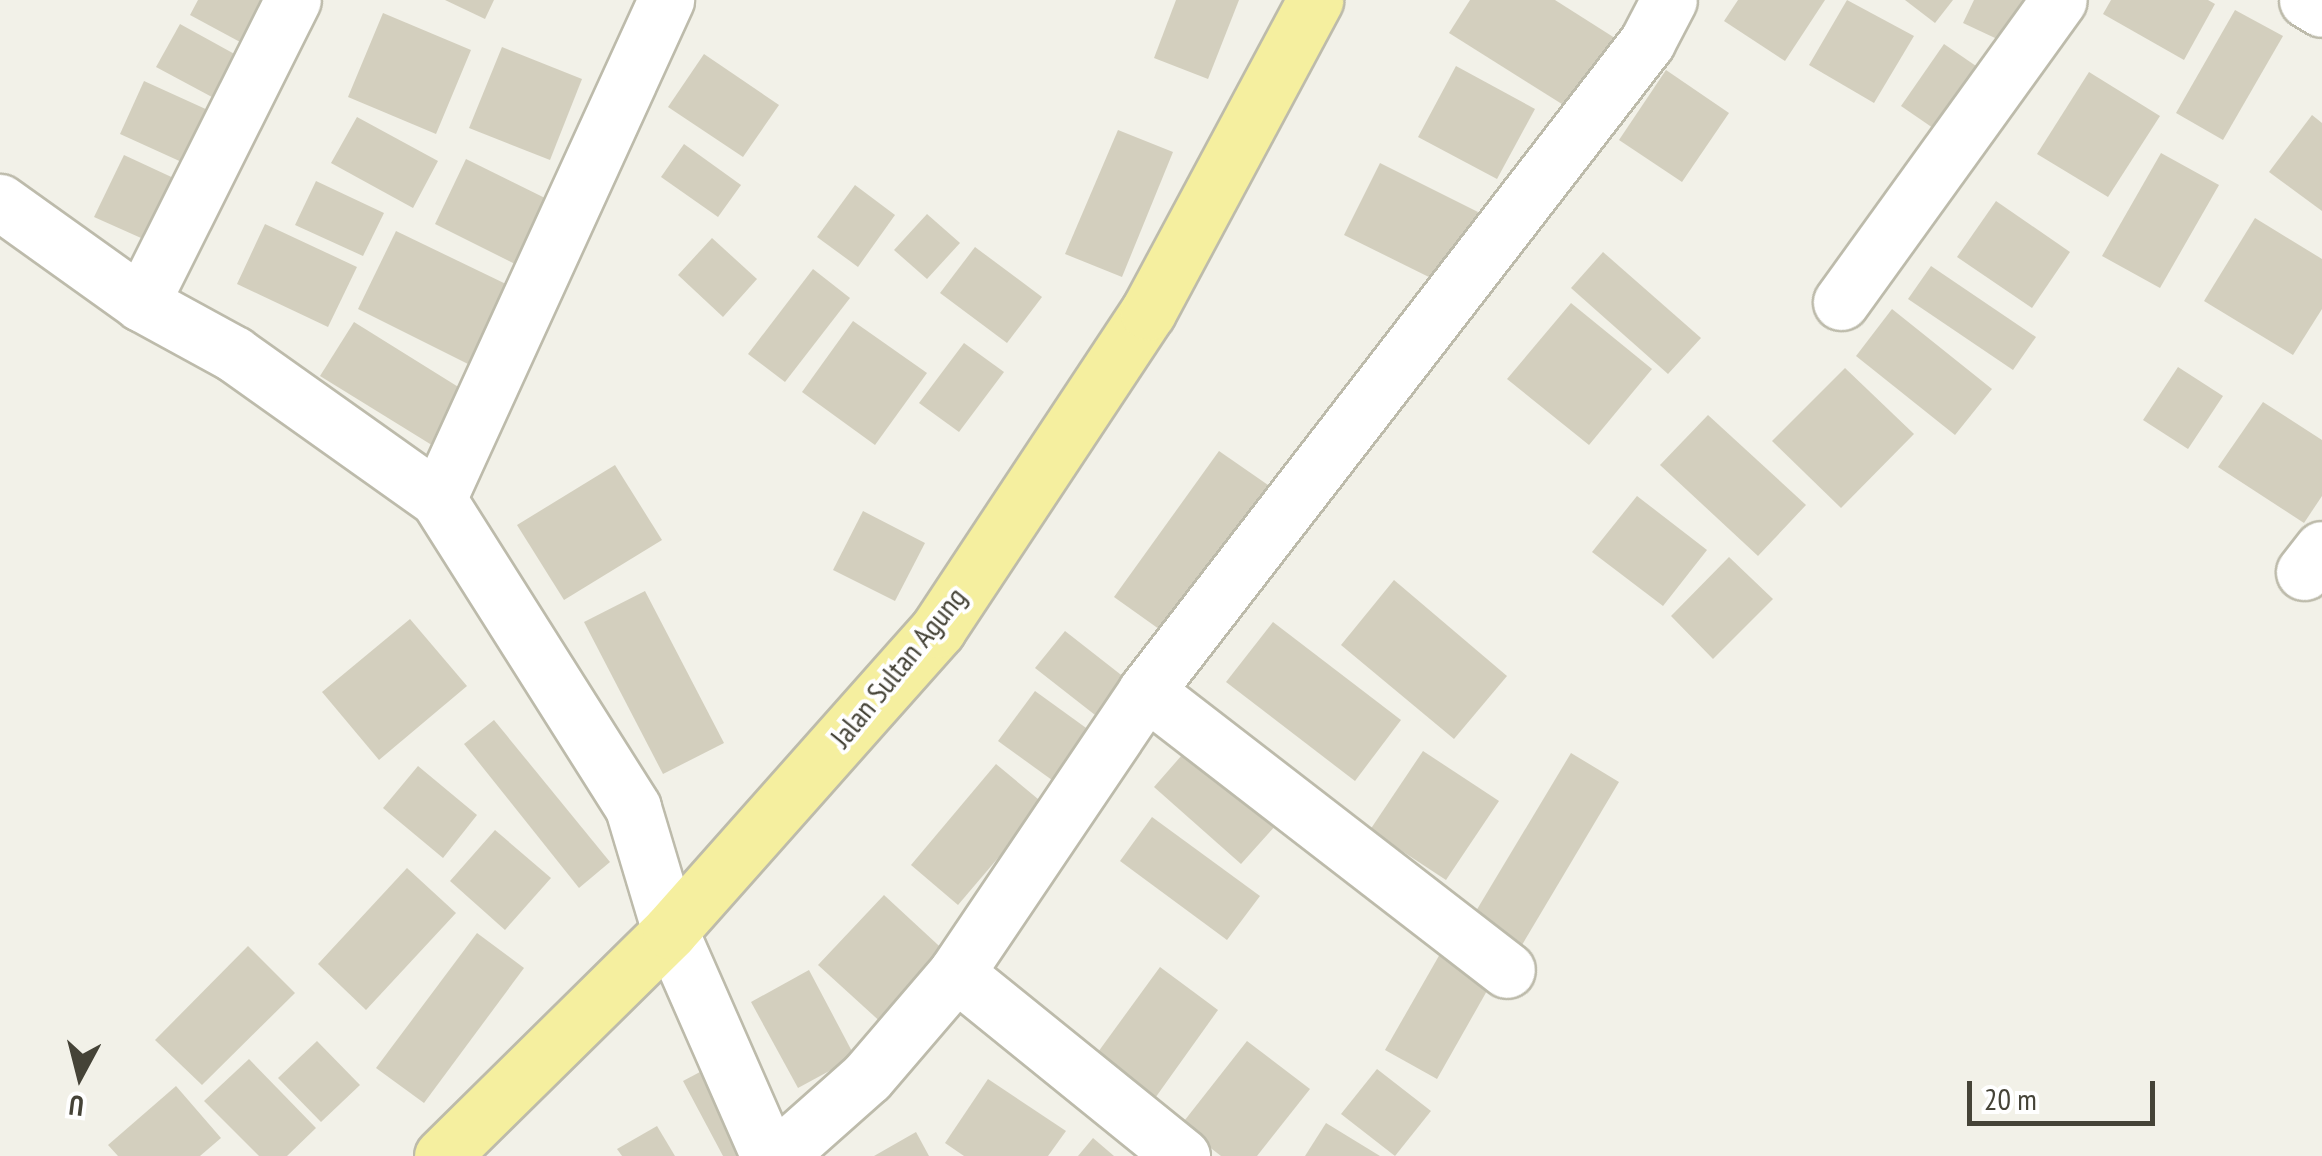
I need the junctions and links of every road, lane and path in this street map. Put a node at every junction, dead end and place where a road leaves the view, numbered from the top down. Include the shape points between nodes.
1 (293, 0) edge
2 (666, 0) edge
3 (1315, 0) edge
4 (1669, 0) edge
5 (2060, 0) edge
6 (2307, 0) edge
7 (2322, 9) edge
8 (0, 202) edge
9 (141, 302) junction
10 (1841, 302) dead end
11 (438, 498) junction
12 (1146, 690) junction
13 (670, 931) junction
14 (1506, 970) dead end
15 (956, 973) junction
16 (442, 1156) edge
17 (769, 1156) edge
18 (778, 1156) edge
19 (1182, 1156) edge

1 - 9 street
2 - 11 street
3 - 13 main road, Jalan Sultan Agung via 1148,312 938,629
4 - 12 street via 1646,42
5 - 10 street
6 - 7 street
8 - 9 street
9 - 11 street via 234,354
11 - 13 street via 633,808
12 - 14 street
12 - 15 street
13 - 16 main road, Jalan Sultan Agung
13 - 17 street
15 - 18 street via 868,1078
15 - 19 street

